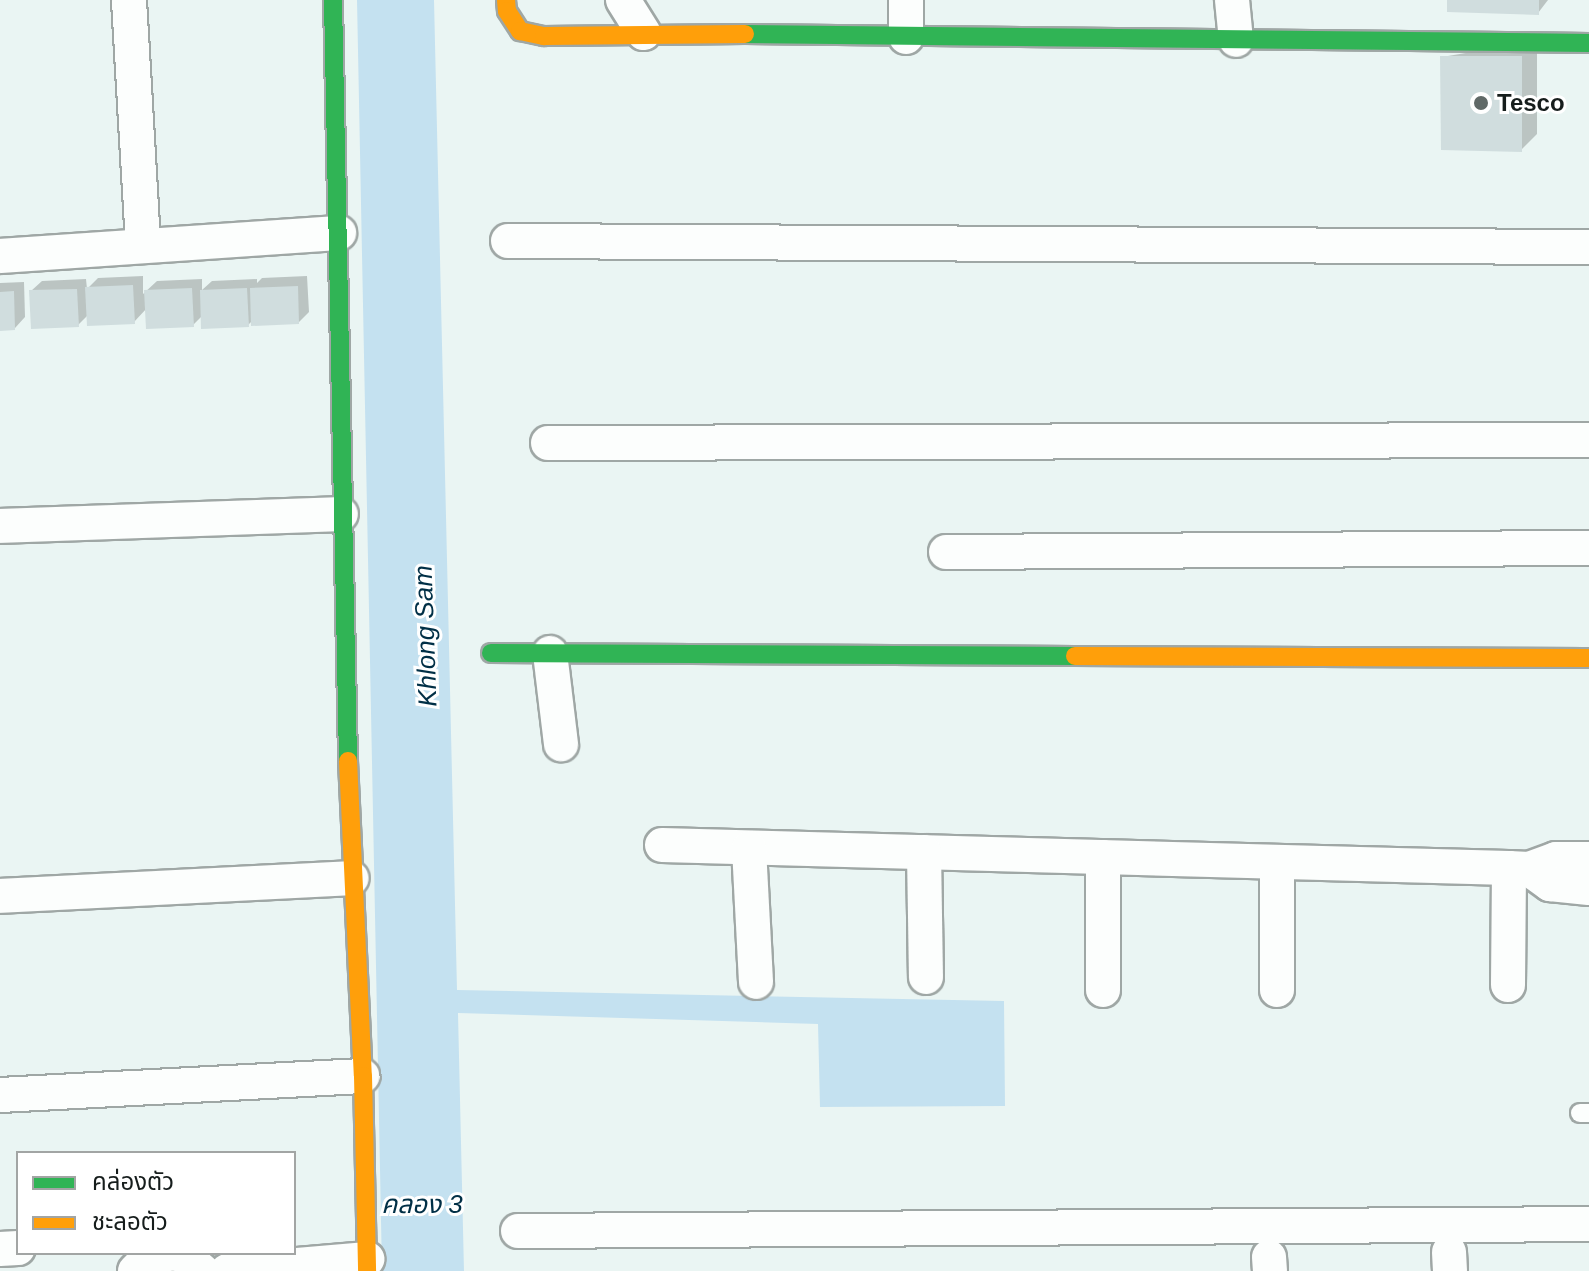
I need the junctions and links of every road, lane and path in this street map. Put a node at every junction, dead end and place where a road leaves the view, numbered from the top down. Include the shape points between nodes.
1 (129, 0) edge
2 (333, 0) edge
3 (506, 0) edge
4 (623, 0) edge
5 (906, 0) edge
6 (1232, 0) edge
7 (644, 33) junction
8 (906, 37) junction
9 (1236, 40) junction
10 (1589, 43) edge
11 (339, 233) junction
12 (508, 241) dead end
13 (143, 244) junction
14 (1589, 247) edge
15 (0, 256) edge
16 (1589, 440) edge
17 (548, 443) dead end
18 (341, 514) junction
19 (0, 526) edge
20 (1589, 548) edge
21 (946, 552) dead end
22 (491, 653) dead end
23 (550, 653) junction
24 (1589, 658) edge
25 (561, 744) dead end
26 (662, 845) dead end
27 (749, 848) junction
28 (924, 852) junction
29 (1103, 857) junction
30 (1589, 859) edge
31 (1277, 862) junction
32 (1519, 868) junction
33 (352, 878) junction
34 (1589, 888) edge
35 (0, 896) edge
36 (926, 977) dead end
37 (756, 982) dead end
38 (1508, 985) dead end
39 (1103, 990) dead end
40 (1277, 990) dead end
41 (363, 1076) junction
42 (0, 1095) edge
43 (1589, 1224) edge
44 (518, 1231) dead end
45 (157, 1255) edge
46 (172, 1255) edge
47 (367, 1265) edge
48 (135, 1271) edge
49 (202, 1271) edge
50 (227, 1271) edge

1 - 13 street
2 - 11 street
3 - 7 street via 520,31 544,36
4 - 7 street
5 - 8 street
6 - 9 street
7 - 8 street
8 - 9 street
9 - 10 street
11 - 13 street
11 - 18 street
12 - 14 street
13 - 15 street
16 - 17 street
18 - 19 street
18 - 33 street
20 - 21 street
22 - 23 street
23 - 24 street
23 - 25 street
26 - 27 street
27 - 28 street
27 - 37 street
28 - 29 street
28 - 36 street
29 - 31 street
29 - 39 street
30 - 32 street via 1556,859
31 - 32 street
31 - 40 street
32 - 34 street via 1550,884
32 - 38 street
33 - 35 street
33 - 41 street
41 - 42 street
41 - 47 street
43 - 44 street
45 - 48 street
46 - 49 street via 185,1256
47 - 50 street

